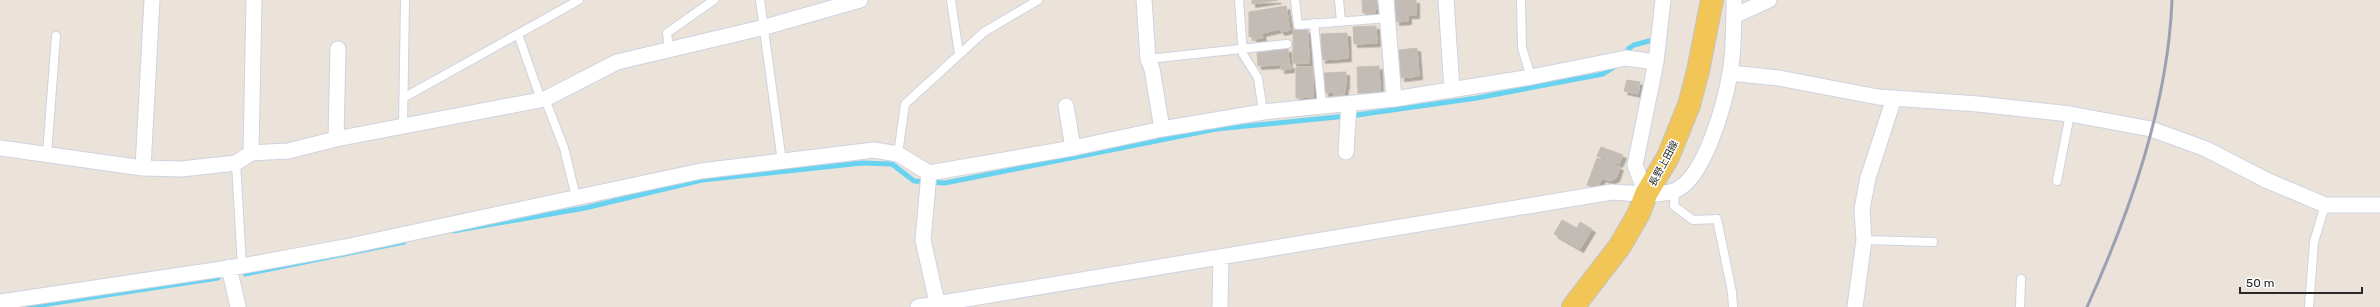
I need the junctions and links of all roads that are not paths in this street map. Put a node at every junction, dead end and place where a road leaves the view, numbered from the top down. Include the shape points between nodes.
1 (152, 0) edge
2 (254, 0) edge
3 (405, 0) edge
4 (579, 0) edge
5 (714, 0) edge
6 (760, 0) edge
7 (860, 0) edge
8 (951, 0) edge
9 (1038, 0) edge
10 (1144, 0) edge
11 (1239, 0) edge
12 (1295, 0) edge
13 (1339, 0) edge
14 (1386, 0) edge
15 (1446, 0) edge
16 (1521, 0) edge
17 (1663, 0) edge
18 (1712, 0) edge
19 (1734, 0) edge
20 (1769, 0) edge
21 (1734, 16) junction
22 (1388, 18) junction
23 (1341, 21) junction
24 (1314, 23) junction
25 (765, 27) junction
26 (518, 34) junction
27 (56, 36) dead end
28 (1288, 44) dead end
29 (338, 49) dead end
30 (669, 49) junction
31 (1243, 49) junction
32 (960, 54) junction
33 (1148, 59) junction
34 (1656, 62) junction
35 (1730, 73) junction
36 (1531, 77) junction
37 (1452, 90) junction
38 (404, 97) junction
39 (1894, 98) junction
40 (545, 99) junction
41 (1394, 99) junction
42 (1349, 104) junction
43 (1066, 106) dead end
44 (1322, 106) junction
45 (1263, 112) junction
46 (2070, 114) junction
47 (403, 127) junction
48 (1162, 129) junction
49 (336, 139) junction
50 (0, 148) edge
51 (1073, 148) junction
52 (1346, 152) dead end
53 (251, 153) junction
54 (47, 154) junction
55 (898, 154) junction
56 (782, 162) junction
57 (236, 163) junction
58 (143, 168) junction
59 (929, 173) junction
60 (2057, 181) dead end
61 (1675, 190) junction
62 (1646, 194) junction
63 (576, 197) junction
64 (2325, 204) junction
65 (2380, 205) edge
66 (1864, 240) junction
67 (1933, 242) dead end
68 (1221, 257) junction
69 (236, 266) junction
70 (2021, 279) dead end
71 (0, 302) edge
72 (938, 305) edge
73 (238, 307) edge
74 (918, 307) edge
75 (1220, 307) edge
76 (1573, 307) edge
77 (1733, 307) edge
78 (1854, 307) edge
79 (2020, 307) edge
80 (2308, 307) edge

1 - 58 street
2 - 53 street
3 - 38 lane
4 - 26 lane
5 - 30 lane via 667,33
6 - 25 lane
7 - 25 street
8 - 32 lane
9 - 32 lane via 984,32
10 - 33 street
11 - 31 lane
12 - 24 lane via 1298,25
13 - 23 lane
14 - 22 street
15 - 37 street
16 - 36 lane via 1522,48
17 - 34 street
18 - 62 main road, 長野上田線 via 1689,105 1668,157
19 - 21 street
20 - 21 street
21 - 35 street
22 - 23 lane
22 - 41 street
23 - 24 lane
24 - 44 lane
25 - 30 street
25 - 56 lane
26 - 38 lane
26 - 40 lane via 539,94
27 - 54 lane
28 - 31 lane
29 - 49 street
30 - 40 street via 618,62
31 - 33 lane
31 - 45 lane via 1243,54 1258,78
32 - 55 lane via 905,104
33 - 48 street
34 - 36 street via 1626,58
34 - 62 street via 1635,165
35 - 39 street via 1779,78
35 - 61 street via 1705,154 1690,178
36 - 37 street
37 - 41 street
38 - 47 lane
39 - 46 street
39 - 66 street via 1868,178 1862,209
40 - 47 street
40 - 63 lane via 564,148
41 - 42 street
42 - 44 street
42 - 52 street
43 - 51 street
44 - 45 street
45 - 48 street
46 - 60 lane
46 - 64 street via 2151,129 2192,144 2266,180
47 - 49 street
48 - 51 street
49 - 53 street via 288,150
50 - 54 street
51 - 59 street
53 - 57 street
54 - 58 street
55 - 56 street via 874,150
55 - 59 street
56 - 63 street via 701,171
57 - 58 street via 181,169
57 - 69 lane
59 - 72 street via 923,240
61 - 62 street
61 - 77 lane via 1674,206 1693,220 1717,219
62 - 68 street via 1612,192
62 - 76 main road, 長野上田線 via 1620,246
63 - 69 street via 345,246
64 - 65 street
64 - 80 lane via 2314,242
66 - 67 lane
66 - 78 street
68 - 72 street
68 - 75 street
69 - 71 street
69 - 73 street
70 - 79 lane
72 - 74 street

